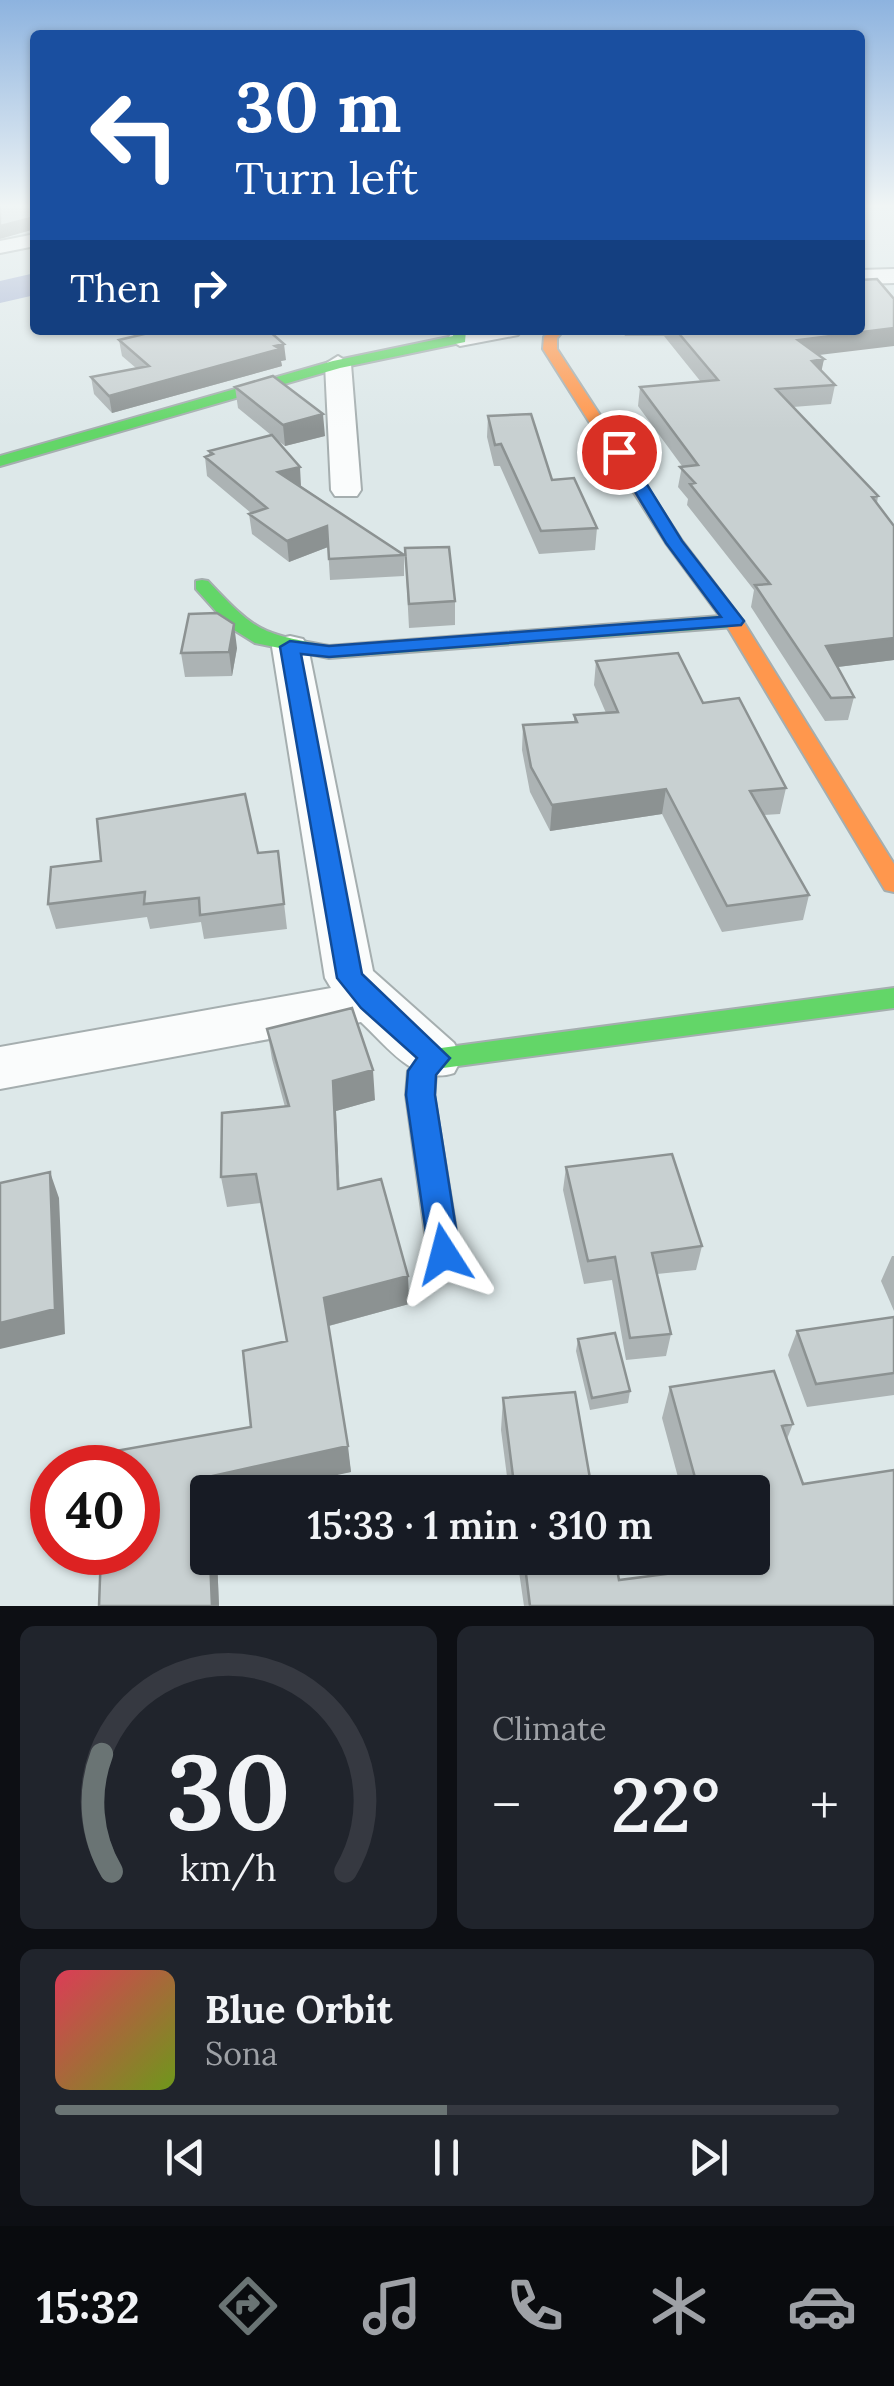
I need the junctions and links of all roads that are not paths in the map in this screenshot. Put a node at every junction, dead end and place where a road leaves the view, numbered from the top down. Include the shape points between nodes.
1 (460, 335) edge
2 (552, 335) edge
3 (338, 364) junction
4 (0, 461) edge
5 (346, 490) dead end
6 (202, 585) dead end
7 (734, 621) junction
8 (290, 647) junction
9 (894, 884) edge
10 (894, 998) edge
11 (370, 1001) junction
12 (436, 1058) junction
13 (0, 1068) edge
14 (444, 1254) dead end

1 - 3 street
2 - 7 street via 550,349 675,543
3 - 4 street
3 - 5 street
6 - 8 street via 238,624
7 - 8 street via 329,652
7 - 9 street
8 - 11 street via 350,978
10 - 12 street
11 - 12 street
11 - 13 street
12 - 14 street via 422,1071 420,1095

